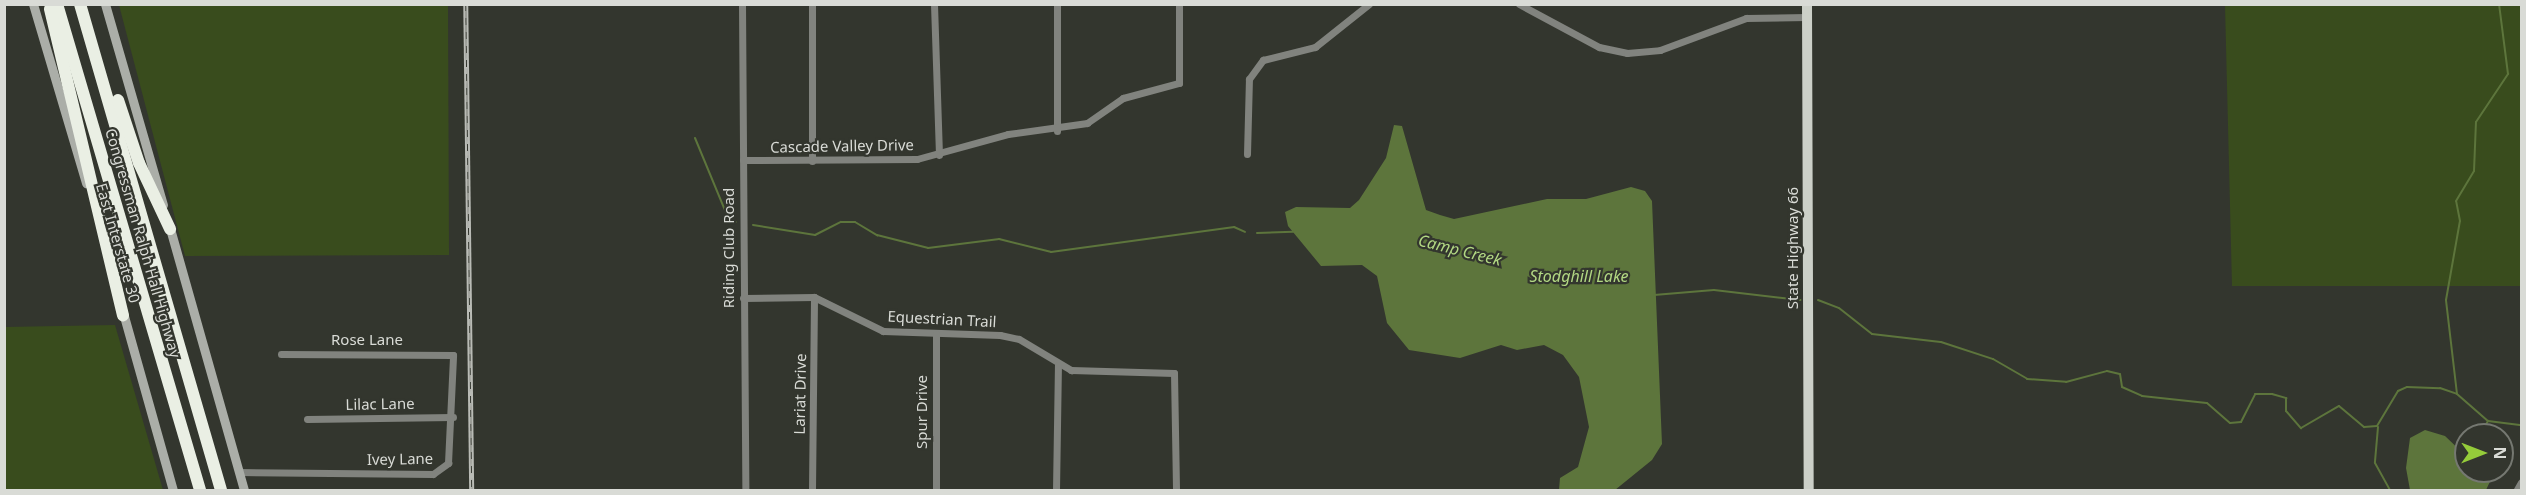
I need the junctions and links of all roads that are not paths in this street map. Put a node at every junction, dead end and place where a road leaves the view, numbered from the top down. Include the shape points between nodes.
1 (33, 4) edge
2 (49, 4) edge
3 (57, 4) edge
4 (80, 4) edge
5 (86, 4) edge
6 (105, 4) edge
7 (742, 4) edge
8 (812, 4) edge
9 (934, 4) edge
10 (1057, 4) edge
11 (1179, 4) edge
12 (1369, 4) edge
13 (1519, 4) edge
14 (1807, 4) edge
15 (1807, 17) junction
16 (1057, 131) junction
17 (1247, 154) dead end
18 (939, 155) junction
19 (743, 160) junction
20 (812, 160) junction
21 (170, 229) junction
22 (814, 297) junction
23 (743, 298) junction
24 (123, 315) junction
25 (936, 334) junction
26 (281, 354) dead end
27 (453, 355) joint
28 (1058, 365) junction
29 (453, 417) junction
30 (307, 419) dead end
31 (239, 472) junction
32 (2522, 483) edge
33 (173, 490) edge
34 (200, 490) edge
35 (222, 490) edge
36 (244, 490) edge
37 (745, 490) edge
38 (812, 490) edge
39 (936, 490) edge
40 (1056, 490) edge
41 (1176, 490) edge
42 (1809, 490) edge
43 (2518, 490) edge

1 - 24 main road, East Interstate 30
2 - 24 highway
3 - 34 highway, Congressman Ralph Hall Highway
4 - 35 highway, Congressman Ralph Hall Highway
5 - 21 highway via 139,163
6 - 21 main road
7 - 19 street, Riding Club Road
8 - 20 street
9 - 18 street
10 - 16 street
11 - 16 street, Cascade Valley Drive via 1179,83 1123,98 1087,123
12 - 17 street via 1315,46 1263,60 1249,79
13 - 15 street via 1599,47 1627,53 1659,50 1746,18
14 - 15 main road, State Highway 66
15 - 42 main road, State Highway 66
16 - 18 street, Cascade Valley Drive via 1008,134
18 - 20 street, Cascade Valley Drive
19 - 20 street, Cascade Valley Drive
19 - 23 street, Riding Club Road
21 - 31 main road
22 - 23 street, Equestrian Trail
22 - 25 street, Equestrian Trail via 883,331
22 - 38 street, Lariat Drive
23 - 37 street, Riding Club Road
24 - 33 main road, East Interstate 30
25 - 28 street, Equestrian Trail via 1018,339
25 - 39 street, Spur Drive
26 - 27 street, Rose Lane
27 - 29 street, Ivey Lane
28 - 40 street
28 - 41 street, Equestrian Trail via 1088,372 1174,373
29 - 30 street, Lilac Lane
29 - 31 street, Ivey Lane via 448,463 438,473
31 - 36 main road
32 - 43 street

